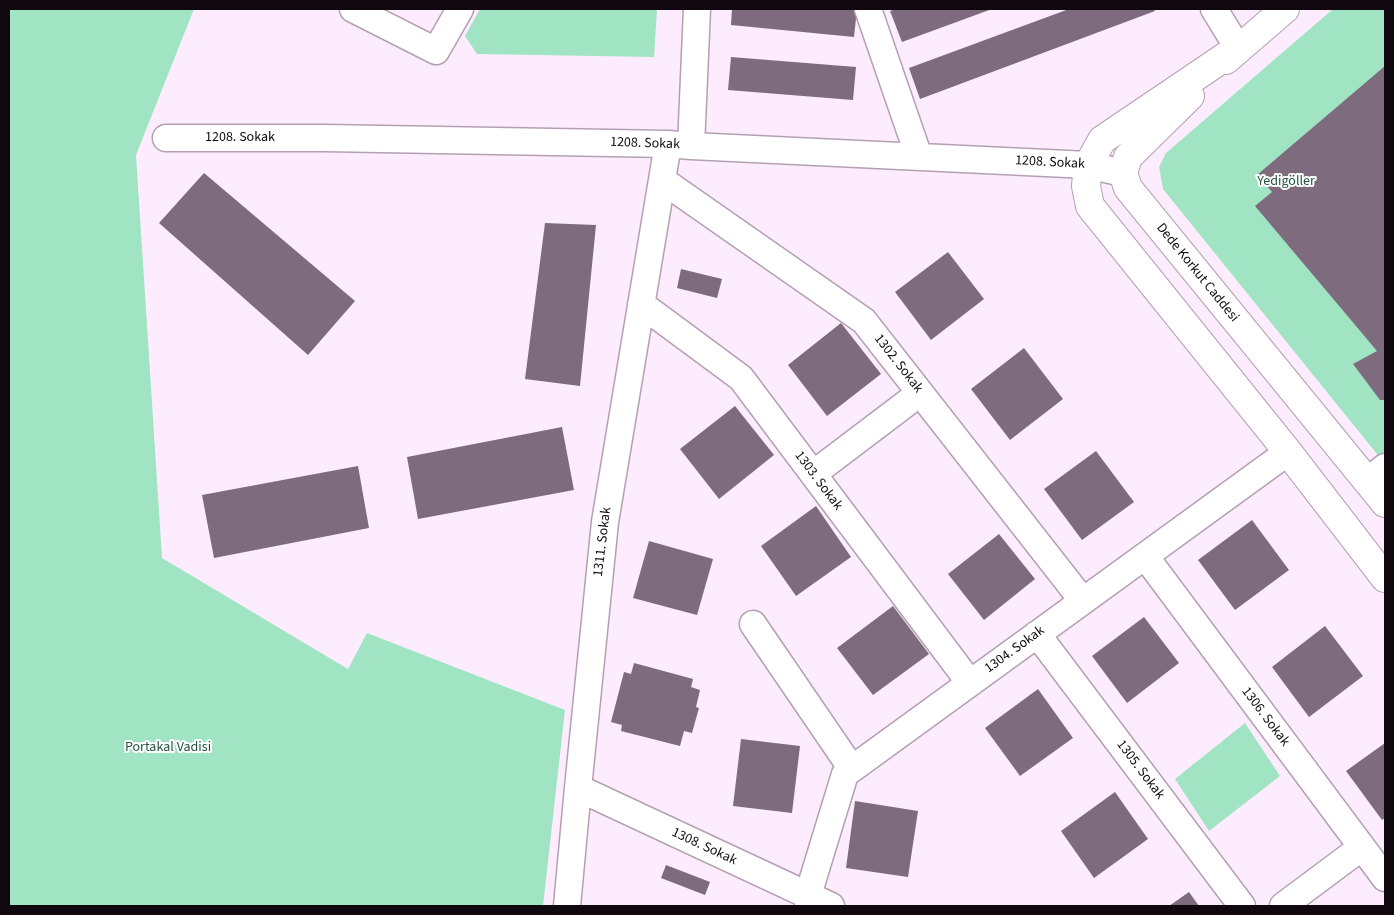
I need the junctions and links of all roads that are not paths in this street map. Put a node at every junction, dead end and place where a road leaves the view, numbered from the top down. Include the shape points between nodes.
1 (353, 9) edge
2 (460, 9) edge
3 (697, 9) edge
4 (868, 9) edge
5 (1214, 9) edge
6 (1285, 9) edge
7 (1238, 48) junction
8 (166, 138) dead end
9 (680, 145) junction
10 (919, 157) junction
11 (1088, 165) junction
12 (1123, 173) junction
13 (662, 180) junction
14 (641, 304) junction
15 (920, 393) junction
16 (1288, 452) junction
17 (813, 474) junction
18 (1376, 474) edge
19 (1385, 503) edge
20 (1145, 556) junction
21 (1385, 578) edge
22 (1083, 600) junction
23 (753, 624) dead end
24 (1037, 634) junction
25 (970, 683) junction
26 (852, 769) junction
27 (578, 788) junction
28 (1362, 847) junction
29 (1385, 878) edge
30 (808, 900) edge
31 (568, 906) edge
32 (831, 906) edge
33 (1242, 906) edge
34 (1283, 906) edge

1 - 2 street via 436,51
3 - 9 street, 1311. Sokak
4 - 10 street
5 - 7 street
6 - 7 main road
7 - 11 main road via 1102,140
7 - 12 main road via 1128,157
8 - 9 street, 1208. Sokak
9 - 10 street, 1208. Sokak
9 - 13 street, 1311. Sokak
10 - 11 street, 1208. Sokak
11 - 12 street, 1208. Sokak
11 - 16 main road via 1086,186 1090,206
12 - 18 main road, Dede Korkut Caddesi via 1128,188
13 - 14 street, 1311. Sokak
13 - 15 street, 1302. Sokak via 864,321
14 - 17 street, 1303. Sokak via 741,378
14 - 27 street, 1311. Sokak via 604,522
15 - 17 street
15 - 22 street, 1302. Sokak
16 - 20 street, 1304. Sokak
16 - 21 main road
17 - 25 street, 1303. Sokak
18 - 19 main road, Dede Korkut Caddesi
20 - 22 street, 1304. Sokak
20 - 28 street, 1306. Sokak
22 - 24 street, 1304. Sokak
23 - 26 street
24 - 25 street, 1304. Sokak
24 - 33 street, 1305. Sokak
25 - 26 street, 1304. Sokak
26 - 30 street, 1304. Sokak via 845,774
27 - 30 street, 1308. Sokak
27 - 31 street, 1311. Sokak
28 - 29 street, 1306. Sokak
28 - 34 street
30 - 32 street, 1308. Sokak

